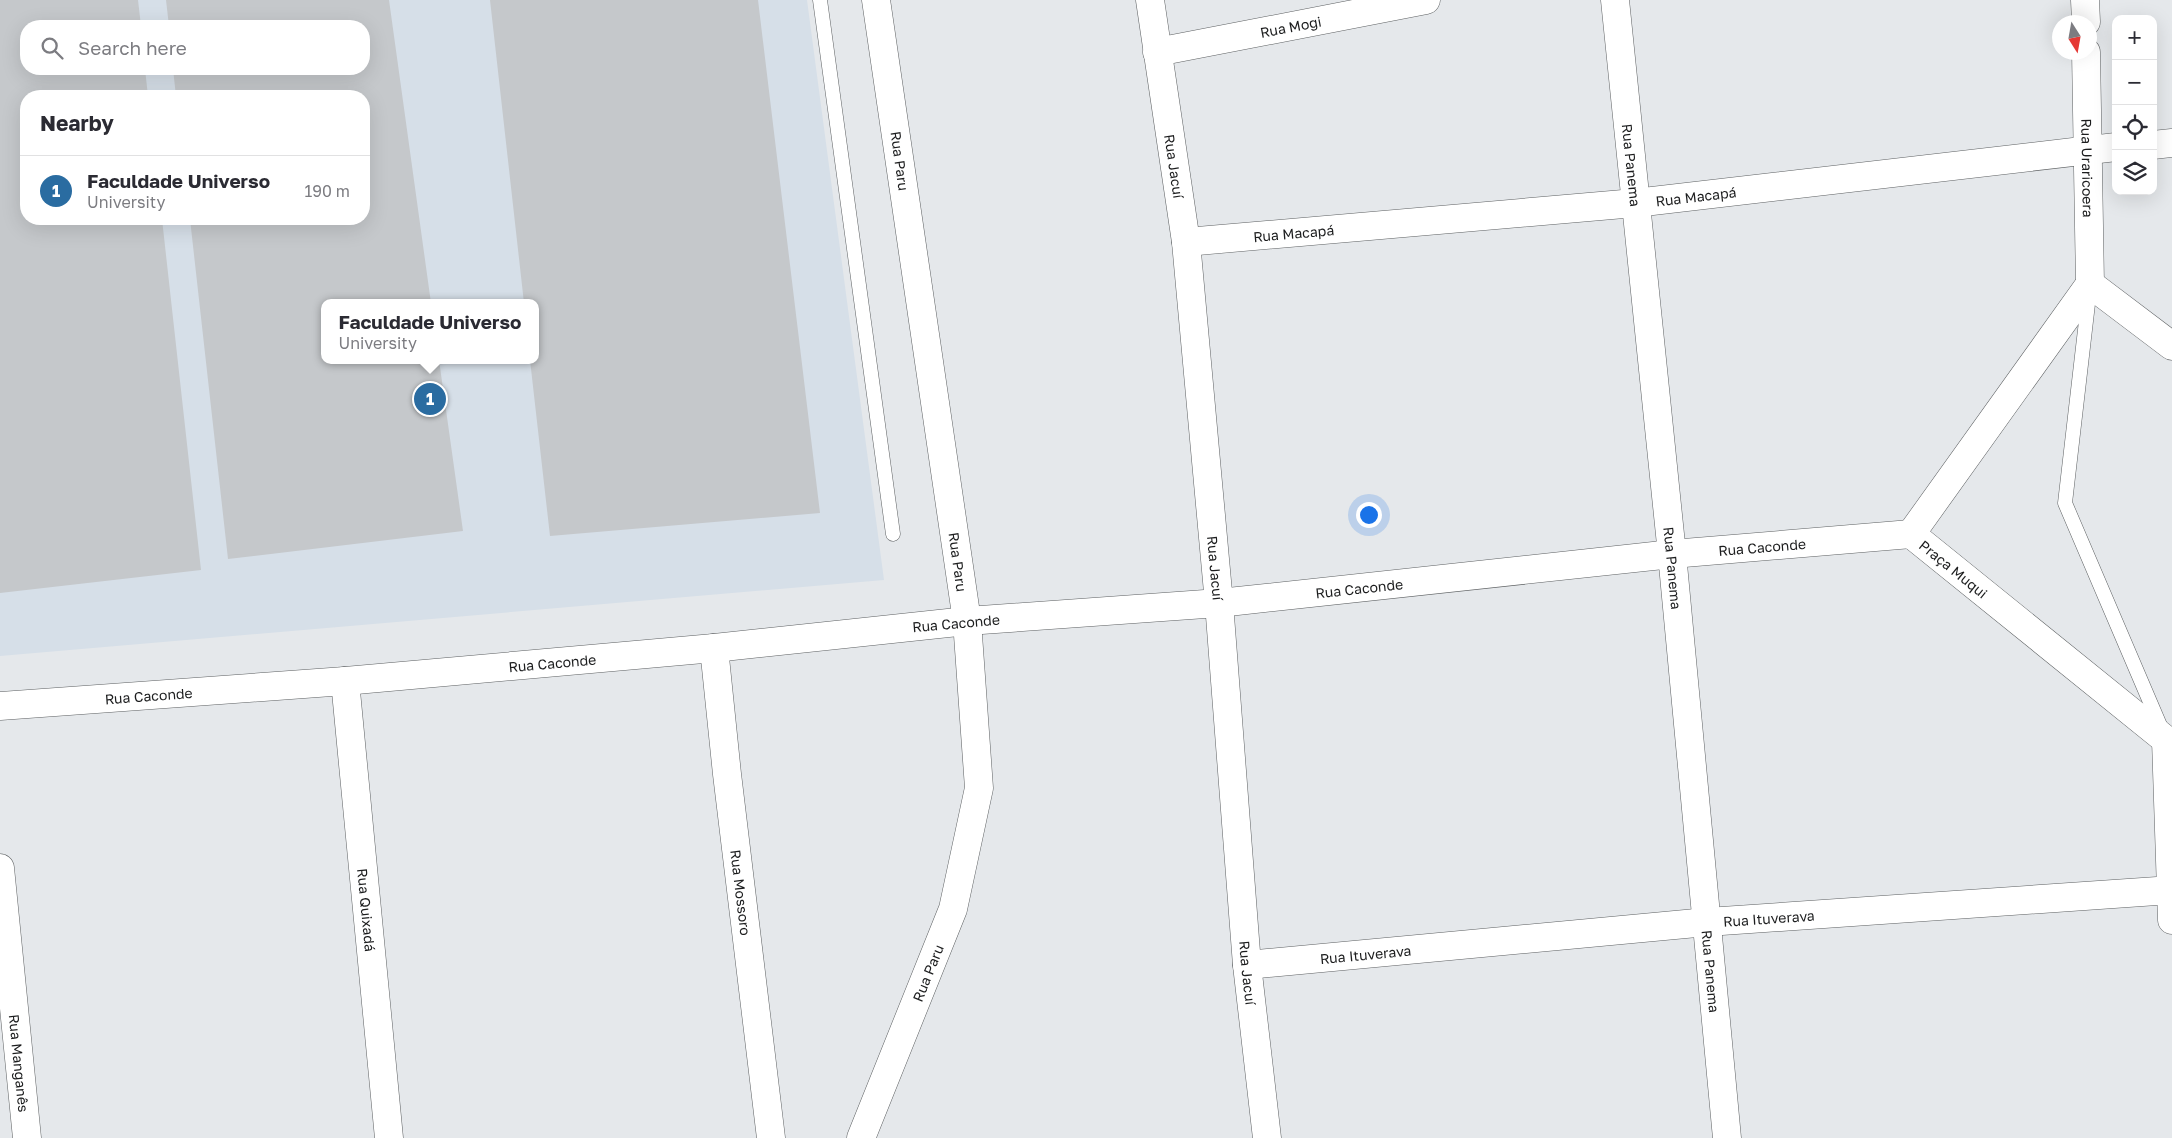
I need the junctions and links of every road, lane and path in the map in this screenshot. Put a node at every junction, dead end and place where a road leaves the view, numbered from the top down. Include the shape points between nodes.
1 (820, 0) edge
2 (876, 0) edge
3 (1150, 0) edge
4 (1426, 0) edge
5 (1616, 0) edge
6 (2085, 0) edge
7 (2086, 15) edge
8 (1157, 52) junction
9 (2086, 60) edge
10 (2172, 143) edge
11 (2157, 145) edge
12 (2112, 147) edge
13 (2087, 149) junction
14 (1635, 203) junction
15 (1186, 242) junction
16 (2090, 284) junction
17 (2172, 346) edge
18 (893, 534) dead end
19 (1911, 534) junction
20 (1672, 554) junction
21 (1219, 602) junction
22 (967, 621) junction
23 (714, 648) junction
24 (345, 682) junction
25 (0, 706) edge
26 (2169, 736) edge
27 (0, 868) edge
28 (2171, 890) edge
29 (2172, 920) edge
30 (1707, 922) junction
31 (1246, 965) junction
32 (27, 1138) edge
33 (389, 1138) edge
34 (771, 1138) edge
35 (861, 1138) edge
36 (1267, 1138) edge
37 (1727, 1138) edge

1 - 18 lane
2 - 22 street, Rua Paru
3 - 8 street, Rua Jacuí
4 - 8 street, Rua Mogi
5 - 14 street, Rua Panema
6 - 7 street
8 - 15 street, Rua Jacuí
9 - 13 street, Rua Uraricoera
10 - 11 street
12 - 13 street, Rua Macapá
13 - 14 street, Rua Macapá
13 - 16 street, Rua Uraricoera
14 - 15 street, Rua Macapá
14 - 20 street, Rua Panema
15 - 21 street, Rua Jacuí
16 - 17 street
16 - 19 street, Praça Muqui
16 - 26 lane via 2065,504
19 - 20 street, Rua Caconde
19 - 26 street, Praça Muqui
20 - 21 street, Rua Caconde
20 - 30 street, Rua Panema
21 - 22 street, Rua Caconde
21 - 31 street, Rua Jacuí
22 - 23 street, Rua Caconde
22 - 35 street, Rua Paru via 979,788 953,909
23 - 24 street, Rua Caconde
23 - 34 street, Rua Mossoro
24 - 25 street, Rua Caconde
24 - 33 street, Rua Quixadá
26 - 28 street
27 - 32 street, Rua Manganês
28 - 29 street
28 - 30 street, Rua Ituverava
30 - 31 street, Rua Ituverava
30 - 37 street, Rua Panema
31 - 36 street, Rua Jacuí

